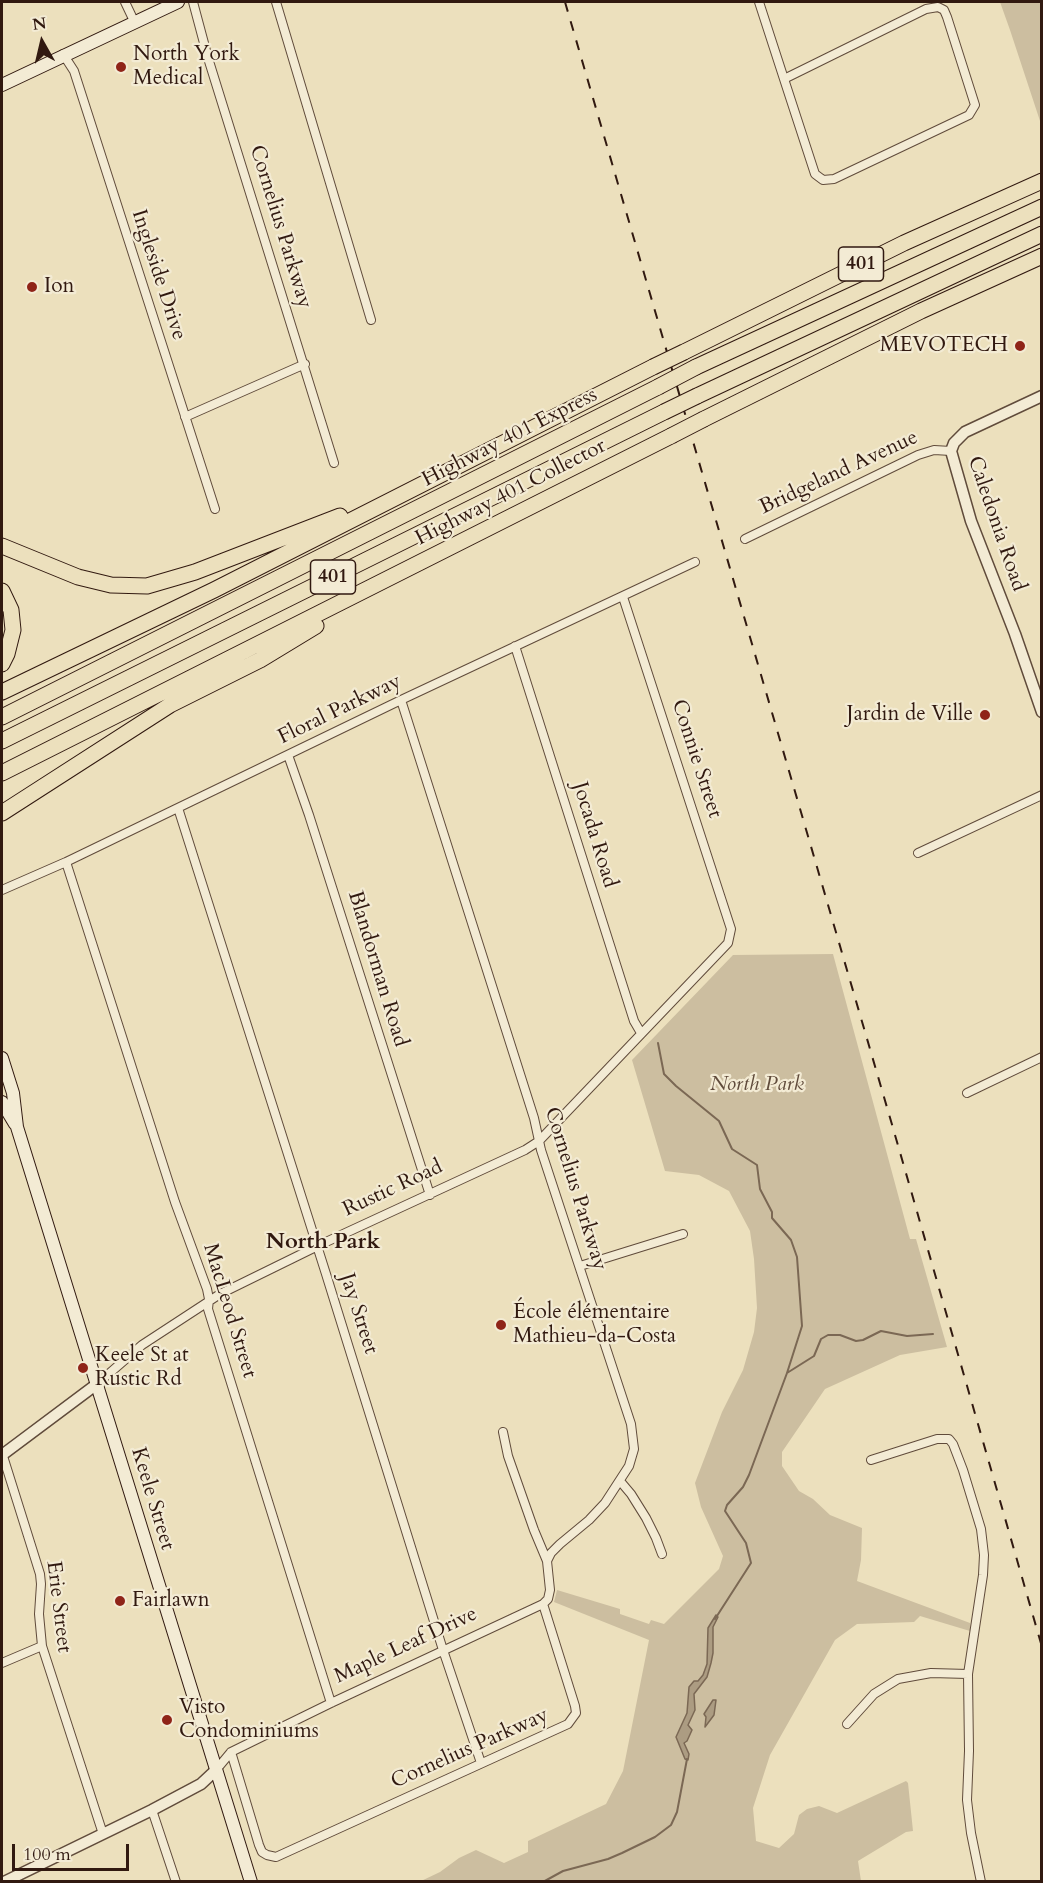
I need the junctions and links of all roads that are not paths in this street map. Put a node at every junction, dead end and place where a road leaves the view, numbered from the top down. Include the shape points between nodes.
1 (125, 2) edge
2 (178, 2) edge
3 (193, 2) edge
4 (276, 2) edge
5 (759, 2) edge
6 (134, 21) junction
7 (63, 54) junction
8 (784, 79) junction
9 (2, 85) edge
10 (1041, 181) edge
11 (1041, 207) edge
12 (1041, 234) edge
13 (1041, 256) edge
14 (371, 320) dead end
15 (304, 364) junction
16 (1041, 396) edge
17 (185, 417) junction
18 (951, 451) junction
19 (334, 463) dead end
20 (214, 509) dead end
21 (364, 514) junction
22 (745, 538) dead end
23 (2, 546) edge
24 (695, 562) dead end
25 (401, 573) junction
26 (2, 591) edge
27 (623, 597) junction
28 (515, 646) junction
29 (2, 664) edge
30 (2, 692) edge
31 (401, 700) junction
32 (1041, 712) edge
33 (2, 717) edge
34 (2, 741) edge
35 (288, 755) junction
36 (2, 775) edge
37 (1041, 795) edge
38 (178, 808) junction
39 (2, 813) edge
40 (918, 853) dead end
41 (66, 862) junction
42 (2, 890) edge
43 (731, 933) joint
44 (641, 1033) junction
45 (1041, 1057) edge
46 (2, 1059) edge
47 (967, 1093) dead end
48 (2, 1102) edge
49 (17, 1128) junction
50 (539, 1141) junction
51 (429, 1195) junction
52 (683, 1234) dead end
53 (316, 1247) junction
54 (580, 1266) junction
55 (209, 1299) junction
56 (97, 1384) junction
57 (503, 1432) dead end
58 (2, 1454) edge
59 (871, 1460) dead end
60 (620, 1481) junction
61 (662, 1554) dead end
62 (547, 1561) junction
63 (543, 1604) junction
64 (42, 1646) junction
65 (443, 1650) junction
66 (2, 1663) edge
67 (968, 1674) junction
68 (331, 1703) junction
69 (847, 1724) dead end
70 (231, 1752) junction
71 (481, 1763) junction
72 (216, 1770) junction
73 (152, 1810) junction
74 (103, 1834) junction
75 (4, 1881) edge
76 (176, 1881) edge
77 (251, 1881) edge
78 (978, 1881) edge

1 - 6 street
2 - 6 main road
3 - 15 street, Cornelius Parkway
4 - 14 street
5 - 8 street
6 - 7 main road
7 - 9 main road
7 - 17 street, Ingleside Drive via 74,71
8 - 8 street via 926,9 938,7 947,17 975,105 969,115 834,179 823,180 815,174
10 - 21 highway, 401, bridge via 904,243
11 - 33 highway, Highway 401 Express / 401, bridge via 696,367
12 - 34 highway, 401, bridge via 664,412
13 - 25 highway, Highway 401 Collector / 401, bridge via 921,311
15 - 17 street
15 - 19 street, Cornelius Parkway
16 - 18 street, Bridgeland Avenue via 965,432
17 - 20 street, Ingleside Drive
18 - 22 street, Bridgeland Avenue via 918,454
18 - 32 street, Caledonia Road via 971,521
21 - 23 highway via 344,515 195,572 147,586 111,585 78,577
21 - 30 highway, 401
24 - 27 street, Floral Parkway
25 - 36 highway, Highway 401 Collector / 401
25 - 39 highway via 260,660 170,705
26 - 29 highway via 11,610 13,630
27 - 28 street, Floral Parkway
27 - 43 street, Connie Street
28 - 31 street, Floral Parkway
28 - 44 street, Jocada Road via 633,1021
31 - 35 street, Floral Parkway
31 - 50 street, Cornelius Parkway
35 - 38 street, Floral Parkway
35 - 51 street, Blandorman Road
37 - 40 street
38 - 41 street, Floral Parkway
38 - 53 street, Jay Street
41 - 42 street, Floral Parkway
41 - 55 street, MacLeod Street
43 - 44 street, Rustic Road via 720,954
44 - 50 street, Rustic Road
45 - 47 street
46 - 49 main road, Keele Street via 13,1093
48 - 49 main road, Keele Street
49 - 56 main road, Keele Street
50 - 51 street, Rustic Road
50 - 54 street, Cornelius Parkway
51 - 53 street, Rustic Road
52 - 54 street
53 - 55 street, Rustic Road
53 - 65 street, Jay Street
54 - 60 street, Cornelius Parkway via 634,1439 629,1466
55 - 56 street, Rustic Road via 142,1345
55 - 68 street, MacLeod Street via 208,1309
56 - 58 street, Rustic Road
56 - 72 main road, Keele Street
57 - 62 street via 508,1456
58 - 64 street, Erie Street via 40,1574
59 - 67 street via 937,1439 949,1439 953,1444 981,1529 984,1555
60 - 61 street via 646,1518
60 - 62 street, Cornelius Parkway via 605,1503
62 - 63 street, Cornelius Parkway via 550,1590
63 - 65 street, Maple Leaf Drive
63 - 71 street, Cornelius Parkway via 576,1713 568,1724
64 - 66 street
64 - 74 street, Erie Street
65 - 68 street, Maple Leaf Drive
65 - 71 street, Jay Street
67 - 69 street via 932,1672 898,1679 874,1694
67 - 78 street via 967,1800
68 - 70 street, Maple Leaf Drive
70 - 71 street, Cornelius Parkway via 259,1845 267,1856 276,1857
70 - 72 street, Maple Leaf Drive
72 - 73 street, Maple Leaf Drive via 201,1784
72 - 77 main road, Keele Street
73 - 74 street, Maple Leaf Drive
73 - 76 street
74 - 75 street, Maple Leaf Drive

